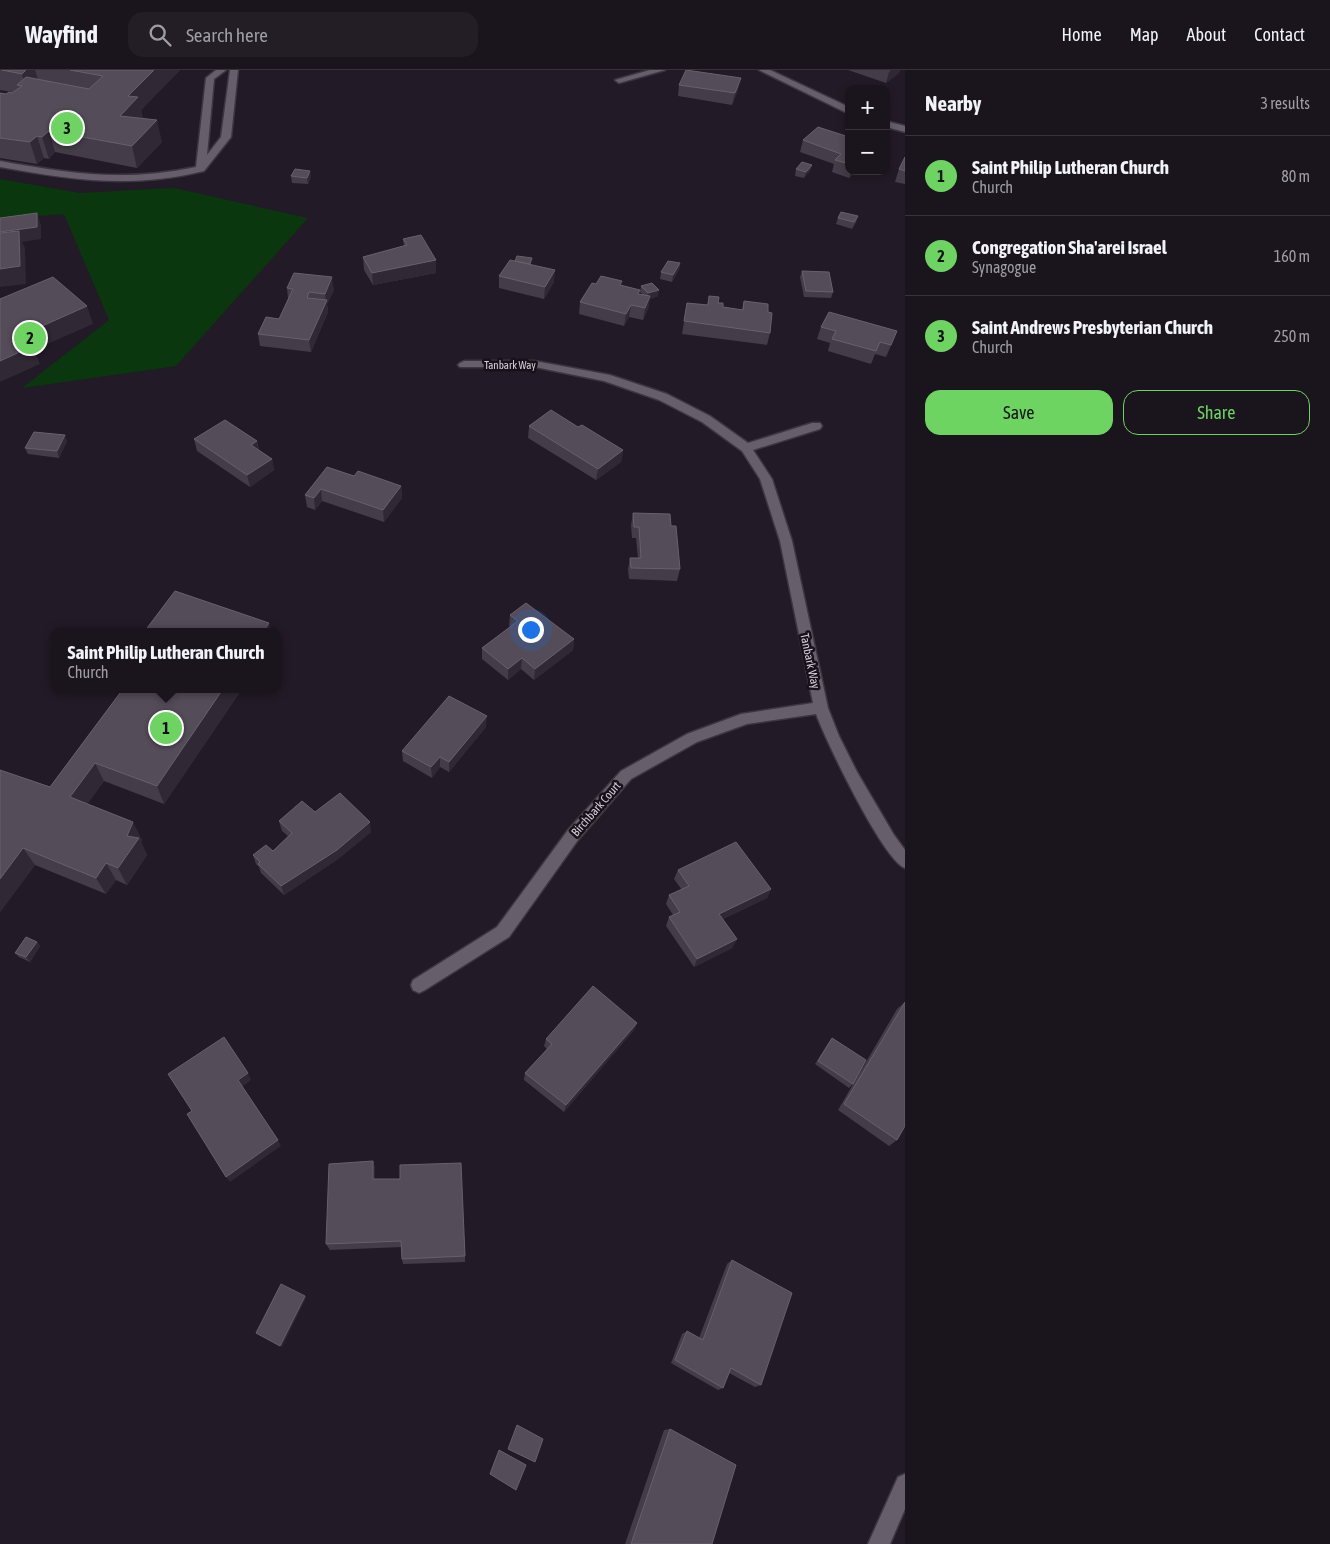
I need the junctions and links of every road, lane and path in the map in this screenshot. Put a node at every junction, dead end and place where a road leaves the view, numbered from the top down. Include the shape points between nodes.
1 (222, 70) edge
2 (234, 70) edge
3 (661, 70) edge
4 (763, 70) edge
5 (619, 80) dead end
6 (845, 109) edge
7 (890, 125) edge
8 (905, 129) edge
9 (215, 133) junction
10 (0, 164) edge
11 (201, 169) junction
12 (464, 365) dead end
13 (816, 426) dead end
14 (746, 448) junction
15 (821, 708) junction
16 (905, 862) edge
17 (419, 985) dead end
18 (905, 1484) edge
19 (879, 1544) edge

1 - 9 street via 210,78
2 - 9 street
3 - 5 street
4 - 6 street
7 - 8 street
9 - 11 street
9 - 11 street
10 - 11 street via 76,178 118,180
12 - 14 street, Tanbark Way via 535,364 606,378 663,398 706,420
13 - 14 street
14 - 15 street, Tanbark Way via 766,479 786,541
15 - 16 street, Tanbark Way via 830,735 860,792
15 - 17 street, Birchbark Court via 746,718 692,738 626,775 573,835 503,932
18 - 19 street

